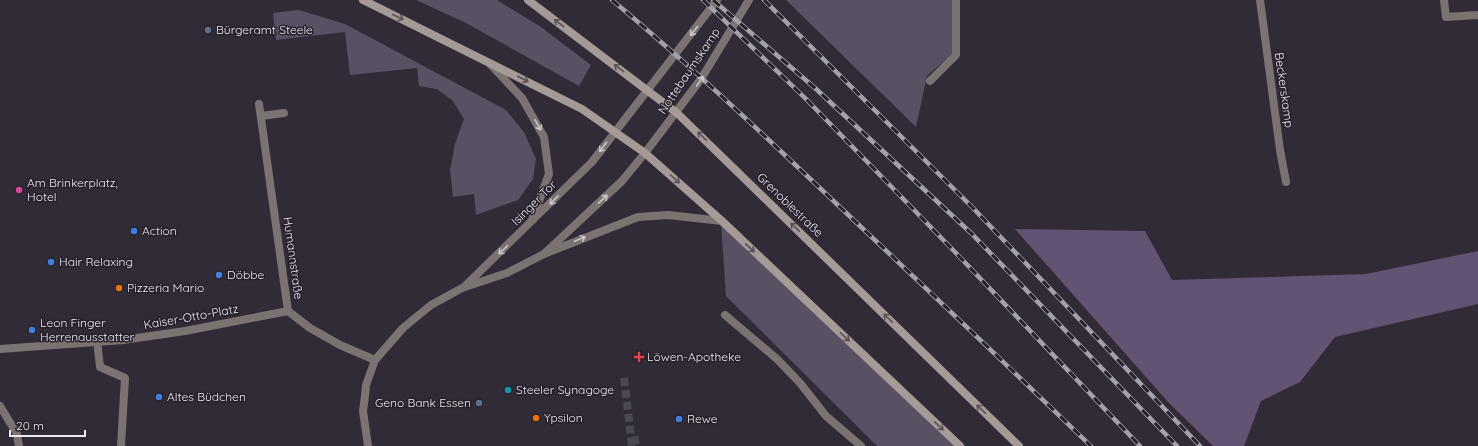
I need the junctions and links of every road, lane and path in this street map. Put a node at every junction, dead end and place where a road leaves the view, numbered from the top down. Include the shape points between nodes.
1 (363, 0) edge
2 (528, 0) edge
3 (717, 0) edge
4 (749, 0) edge
5 (956, 0) edge
6 (1260, 0) edge
7 (1444, 0) edge
8 (1478, 15) edge
9 (488, 62) junction
10 (930, 81) dead end
11 (649, 90) junction
12 (259, 104) dead end
13 (284, 113) dead end
14 (677, 113) junction
15 (261, 116) junction
16 (615, 131) junction
17 (646, 153) junction
18 (1286, 182) dead end
19 (722, 221) junction
20 (531, 223) junction
21 (544, 254) junction
22 (464, 287) junction
23 (288, 311) junction
24 (725, 315) dead end
25 (97, 341) junction
26 (0, 349) edge
27 (375, 360) junction
28 (0, 406) edge
29 (19, 446) edge
30 (121, 446) edge
31 (368, 446) edge
32 (861, 446) edge
33 (960, 446) edge
34 (1019, 446) edge

1 -> 9 main road
11 -> 2 main road, Grenoblestraße
3 -> 11 street, Nottebaumskamp
14 -> 4 street, Nottebaumskamp
5 - 10 street via 956,55
6 - 18 street, Beckerskamp
7 - 8 street via 1446,17
9 -> 16 main road via 582,109
9 -> 20 street via 522,98 544,137 549,174
11 - 14 main road, Grenoblestraße
11 - 16 street, Nottebaumskamp
12 - 15 street, Humannstraße
13 - 15 street
14 - 17 street, Nottebaumskamp
34 -> 14 main road, Grenoblestraße
15 - 23 street, Humannstraße
16 - 17 main road
16 -> 20 street, Isinger Tor via 592,162
17 -> 19 main road
21 -> 17 street, Isinger Tor via 622,182
21 -> 19 street, Isinger Tor via 638,216 668,215
19 -> 33 main road
20 -> 22 street, Isinger Tor
21 - 22 street, Isinger Tor via 507,273
22 - 27 street, Isinger Tor via 431,305 403,328
23 - 25 street, Kaiser-Otto-Platz via 185,331
23 - 27 street, Humannstraße via 310,328 340,345
24 - 32 street via 777,359 826,416
25 - 26 street, Kaiser-Otto-Platz
25 - 30 street via 100,367 125,378
27 - 31 street via 366,385 363,411
28 - 29 street via 17,434

